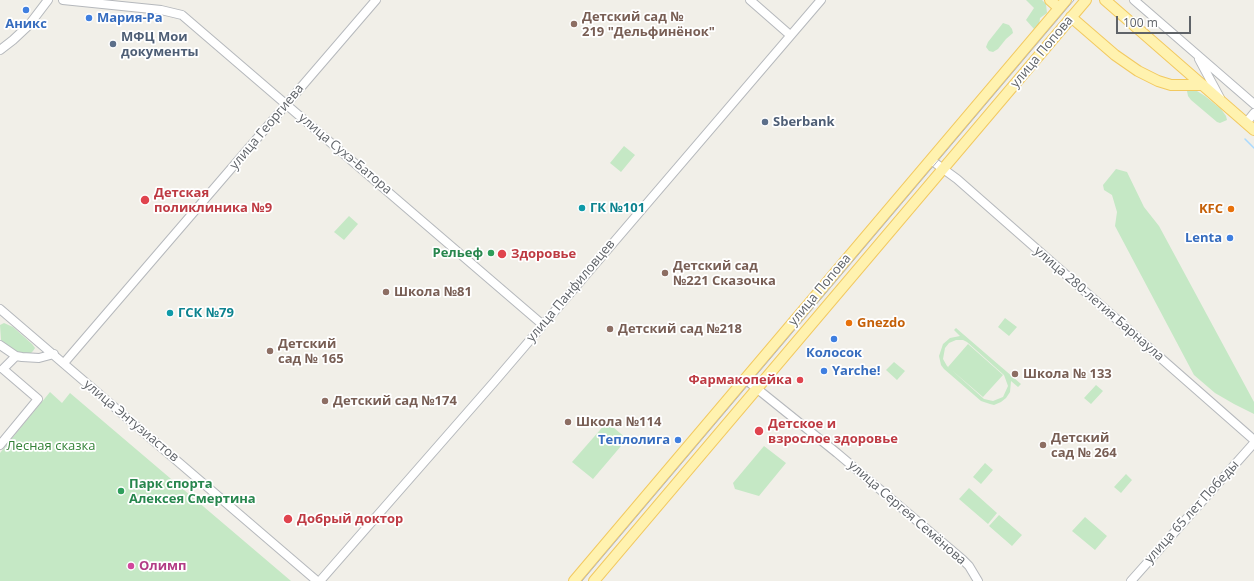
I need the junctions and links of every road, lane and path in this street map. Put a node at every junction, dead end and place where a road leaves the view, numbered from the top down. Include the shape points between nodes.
1 (48, 0) edge
2 (63, 0) edge
3 (376, 0) edge
4 (750, 0) edge
5 (820, 0) edge
6 (1050, 0) edge
7 (1086, 0) edge
8 (1106, 0) edge
9 (1134, 0) edge
10 (1063, 4) edge
11 (1071, 17) junction
12 (790, 35) junction
13 (0, 50) edge
14 (1196, 53) junction
15 (1203, 85) junction
16 (1222, 102) junction
17 (979, 103) junction
18 (287, 104) junction
19 (1254, 104) edge
20 (990, 113) junction
21 (1254, 113) edge
22 (1246, 123) junction
23 (1254, 130) edge
24 (931, 160) junction
25 (944, 168) junction
26 (0, 309) edge
27 (8, 316) junction
28 (0, 319) edge
29 (543, 325) junction
30 (0, 345) edge
31 (54, 354) junction
32 (16, 356) junction
33 (64, 363) junction
34 (1, 370) edge
35 (745, 379) junction
36 (757, 388) junction
37 (1254, 441) edge
38 (0, 445) edge
39 (317, 581) edge
40 (320, 581) edge
41 (574, 581) edge
42 (594, 581) edge
43 (978, 581) edge
44 (1131, 581) edge

1 - 13 street via 29,25
2 - 18 street, улица Сухэ-Батора via 161,10 182,15
3 - 18 street, улица Георгиева
4 - 12 street
5 - 12 street, улица Панфиловцев
6 - 10 main road
7 - 11 main road, улица Попова
8 - 15 main road
9 - 14 street
10 - 17 main road, улица Попова
11 - 15 main road via 1138,71 1171,85
11 - 20 main road, улица Попова
12 - 29 street, улица Панфиловцев
14 - 16 street
14 - 19 street
15 - 16 main road
16 - 22 main road
17 - 20 main road
17 - 24 main road, улица Попова
18 - 29 street, улица Сухэ-Батора
18 - 33 street, улица Георгиева
20 - 25 main road, улица Попова
21 - 22 street
22 - 23 main road
24 - 25 street, улица 280-летия Барнаула
24 - 35 main road, улица Попова
25 - 36 main road, улица Попова
25 - 37 street, улица 280-летия Барнаула
26 - 27 street, улица Энтузиастов
27 - 28 street
27 - 31 street, улица Энтузиастов
29 - 40 street, улица Панфиловцев
30 - 32 street
31 - 32 street via 31,358
31 - 33 street, улица Энтузиастов
32 - 34 street
33 - 39 street, улица Энтузиастов
34 - 38 street via 38,399
35 - 36 street, улица Сергея Семёнова
35 - 41 main road, улица Попова
36 - 42 main road, улица Попова
36 - 43 street, улица Сергея Семёнова via 962,559
37 - 44 street, улица 65 лет Победы

